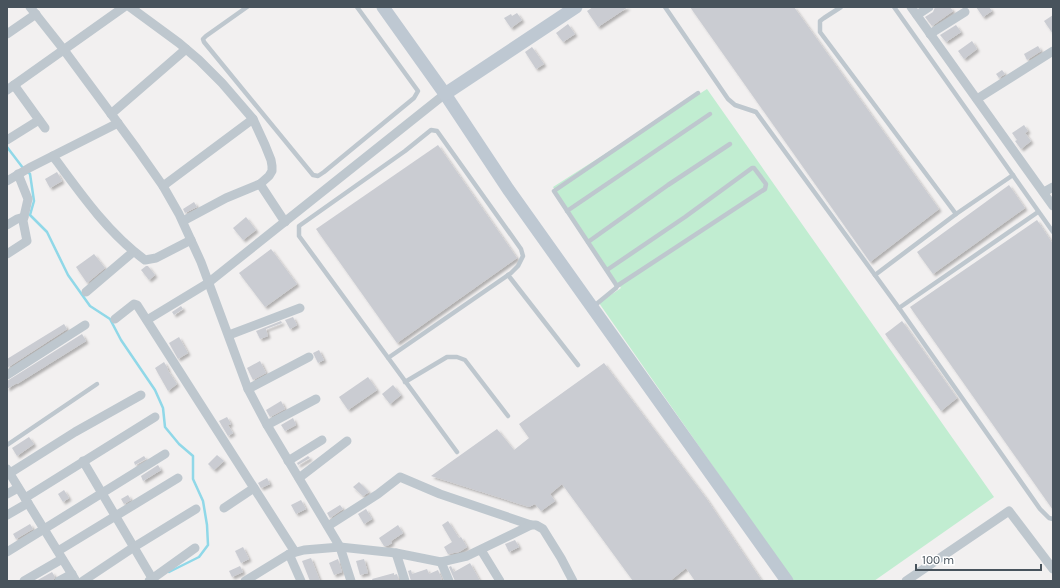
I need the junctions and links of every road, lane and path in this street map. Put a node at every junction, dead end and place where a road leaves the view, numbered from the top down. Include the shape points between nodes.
1 (124, 7) edge
2 (130, 7) edge
3 (247, 7) edge
4 (357, 7) edge
5 (383, 7) edge
6 (576, 7) edge
7 (665, 7) edge
8 (841, 7) edge
9 (894, 7) edge
10 (911, 7) edge
11 (929, 7) edge
12 (33, 11) edge
13 (965, 12) dead end
14 (917, 15) junction
15 (7, 34) edge
16 (930, 34) junction
17 (186, 49) junction
18 (64, 50) junction
19 (1053, 51) edge
20 (11, 88) edge
21 (698, 93) dead end
22 (445, 94) junction
23 (977, 99) junction
24 (111, 114) junction
25 (710, 114) dead end
26 (253, 119) junction
27 (39, 120) junction
28 (118, 123) junction
29 (45, 128) dead end
30 (7, 140) edge
31 (730, 144) dead end
32 (53, 156) junction
33 (23, 172) junction
34 (1013, 175) junction
35 (7, 181) edge
36 (260, 184) junction
37 (163, 186) junction
38 (1053, 187) edge
39 (1044, 192) junction
40 (1053, 206) edge
41 (567, 212) junction
42 (1038, 212) junction
43 (956, 214) junction
44 (24, 218) junction
45 (183, 221) junction
46 (285, 222) junction
47 (7, 226) edge
48 (1053, 232) edge
49 (191, 240) junction
50 (588, 242) junction
51 (133, 252) junction
52 (7, 254) edge
53 (606, 270) junction
54 (508, 275) junction
55 (875, 275) junction
56 (208, 283) junction
57 (617, 286) junction
58 (86, 292) dead end
59 (592, 307) junction
60 (300, 308) dead end
61 (899, 308) junction
62 (115, 319) dead end
63 (147, 320) junction
64 (85, 325) dead end
65 (229, 335) junction
66 (309, 357) dead end
67 (388, 358) junction
68 (578, 365) dead end
69 (7, 375) edge
70 (405, 382) junction
71 (97, 384) dead end
72 (248, 389) junction
73 (141, 395) dead end
74 (316, 399) dead end
75 (508, 416) dead end
76 (155, 417) dead end
77 (267, 425) junction
78 (322, 440) dead end
79 (347, 441) dead end
80 (7, 445) edge
81 (457, 452) dead end
82 (164, 454) dead end
83 (83, 461) junction
84 (288, 461) junction
85 (8, 471) edge
86 (178, 478) dead end
87 (298, 478) junction
88 (18, 488) junction
89 (254, 488) junction
90 (102, 493) junction
91 (7, 494) edge
92 (26, 500) junction
93 (224, 508) dead end
94 (196, 509) dead end
95 (7, 515) edge
96 (115, 515) junction
97 (1053, 519) edge
98 (531, 525) junction
99 (328, 526) junction
100 (44, 529) junction
101 (134, 547) junction
102 (340, 547) junction
103 (195, 548) dead end
104 (481, 550) junction
105 (7, 552) edge
106 (292, 553) junction
107 (396, 554) junction
108 (60, 555) junction
109 (441, 562) junction
110 (1053, 570) edge
111 (74, 577) edge
112 (151, 579) edge
113 (249, 580) edge
114 (24, 581) edge
115 (59, 581) edge
116 (83, 581) edge
117 (301, 581) edge
118 (351, 581) edge
119 (405, 581) edge
120 (449, 581) edge
121 (500, 581) edge
122 (572, 581) edge
123 (787, 581) edge
124 (906, 581) edge

1 - 18 street
2 - 17 street
3 - 4 lane via 206,36 204,42 313,175 318,176 414,98 418,91
5 - 22 street
6 - 22 street
7 - 55 lane via 728,99 735,105 756,112
8 - 43 lane via 820,21 820,32
9 - 34 lane
10 - 14 street
11 - 14 street
12 - 15 street
12 - 18 street
13 - 16 street
14 - 16 street
16 - 23 street
17 - 24 street
17 - 26 street via 222,83
18 - 20 street
18 - 24 street
19 - 23 street
20 - 27 street
21 - 41 lane via 556,189 554,194
22 - 46 street
22 - 59 street via 508,190
23 - 39 street
24 - 28 street
25 - 41 lane
26 - 36 street via 272,166 269,176
26 - 37 street
27 - 29 street
27 - 30 street
28 - 32 street
28 - 37 street
31 - 50 lane
32 - 33 street
32 - 51 street via 104,221
33 - 35 street
33 - 44 street via 28,199
34 - 42 lane
34 - 43 lane
36 - 45 street via 226,198
36 - 46 street
37 - 45 street
38 - 39 street
39 - 40 street
41 - 50 lane
42 - 48 lane
42 - 61 lane
43 - 55 lane
44 - 47 street via 17,219
44 - 52 street via 27,241
45 - 49 street
46 - 56 street
49 - 51 street via 150,260 145,260
49 - 56 street
50 - 53 lane
51 - 58 street
53 - 57 lane
53 - 57 lane via 752,168 766,184 765,189
54 - 67 lane
54 - 67 lane via 524,256 521,249 437,131 431,130 300,226 298,231 299,236
54 - 68 lane
55 - 61 lane
56 - 63 street
56 - 65 street
57 - 59 lane
59 - 123 street
60 - 65 street
61 - 97 lane via 1040,509
62 - 63 street via 136,304
63 - 89 street
64 - 69 street
65 - 72 street
66 - 72 street
67 - 70 lane
70 - 75 lane via 447,357 458,357 465,360
70 - 81 lane
71 - 80 lane
72 - 77 street
73 - 85 street
74 - 77 street
76 - 83 street
77 - 84 street
78 - 84 street
79 - 87 street
82 - 90 street
83 - 90 street
83 - 92 street
84 - 87 street
85 - 88 street
86 - 96 street
87 - 99 street
88 - 91 street
88 - 92 street
89 - 93 street
89 - 106 street
90 - 96 street
90 - 100 street
92 - 95 street
92 - 100 street
94 - 101 street
96 - 101 street
96 - 108 street
98 - 99 street via 440,494 400,477
98 - 104 street
98 - 122 street via 543,529
99 - 102 street
100 - 105 street
100 - 108 street
101 - 112 street
101 - 116 street
102 - 106 street
102 - 107 street
102 - 118 street
103 - 112 street
104 - 109 street
104 - 121 street
106 - 113 street
106 - 117 street
107 - 109 street
107 - 119 street
108 - 111 street
108 - 114 street
109 - 120 street
110 - 124 street via 1009,511
111 - 115 street

